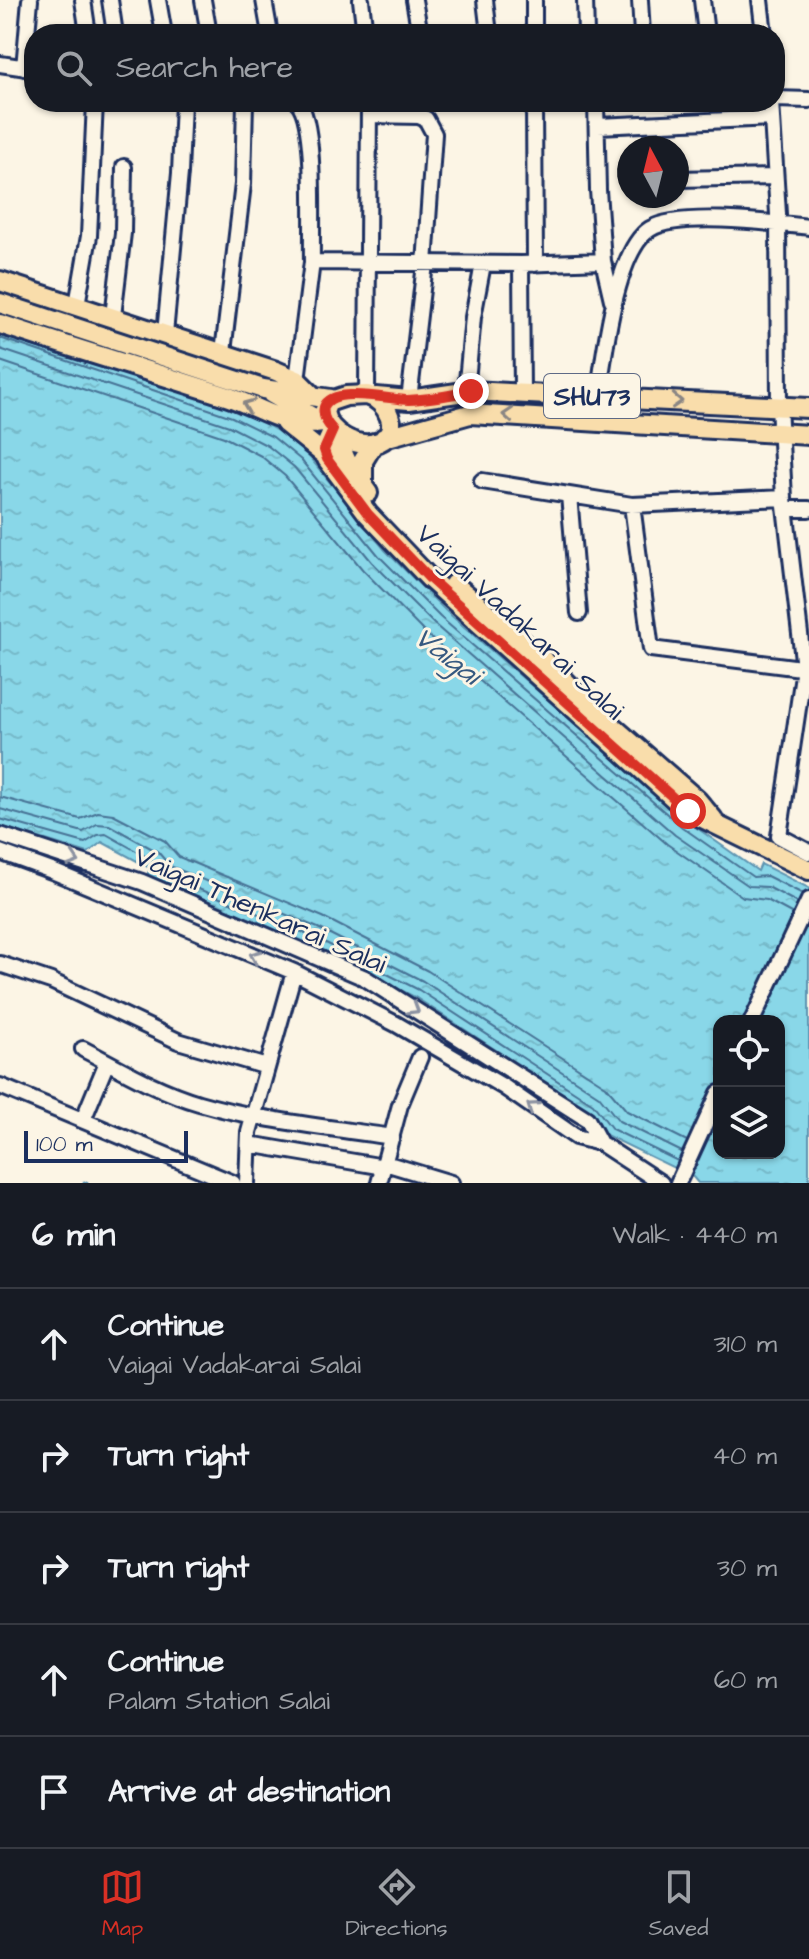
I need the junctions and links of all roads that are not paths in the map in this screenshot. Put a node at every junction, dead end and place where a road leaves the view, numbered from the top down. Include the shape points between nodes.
1 (30, 0) edge
2 (83, 0) edge
3 (110, 0) edge
4 (158, 0) edge
5 (203, 0) edge
6 (264, 0) edge
7 (361, 0) edge
8 (414, 0) edge
9 (485, 0) edge
10 (534, 0) edge
11 (585, 0) edge
12 (640, 0) edge
13 (702, 0) edge
14 (760, 0) edge
15 (30, 24) edge
16 (87, 24) edge
17 (114, 24) edge
18 (162, 24) edge
19 (207, 24) edge
20 (268, 24) edge
21 (364, 24) edge
22 (418, 24) edge
23 (488, 24) edge
24 (534, 24) edge
25 (586, 24) edge
26 (641, 24) edge
27 (705, 24) edge
28 (763, 24) edge
29 (0, 64) edge
30 (24, 68) edge
31 (809, 100) edge
32 (785, 101) edge
33 (95, 112) edge
34 (183, 112) edge
35 (245, 112) edge
36 (305, 112) edge
37 (369, 112) edge
38 (394, 112) edge
39 (534, 112) edge
40 (597, 112) edge
41 (772, 112) edge
42 (772, 118) junction
43 (598, 126) junction
44 (124, 167) dead end
45 (775, 177) junction
46 (689, 179) edge
47 (778, 223) junction
48 (809, 227) edge
49 (603, 261) junction
50 (312, 262) junction
51 (370, 264) junction
52 (425, 264) junction
53 (483, 264) junction
54 (528, 264) junction
55 (0, 281) edge
56 (612, 300) junction
57 (0, 303) edge
58 (77, 305) junction
59 (113, 316) junction
60 (0, 324) edge
61 (165, 334) junction
62 (223, 352) junction
63 (297, 380) junction
64 (263, 389) junction
65 (466, 392) junction
66 (522, 394) junction
67 (371, 396) junction
68 (322, 397) junction
69 (598, 397) junction
70 (409, 400) junction
71 (779, 405) junction
72 (809, 408) edge
73 (281, 420) junction
74 (331, 429) junction
75 (783, 433) junction
76 (809, 435) edge
77 (379, 440) junction
78 (326, 456) junction
79 (482, 481) dead end
80 (363, 487) junction
81 (569, 495) junction
82 (785, 504) junction
83 (632, 505) junction
84 (809, 509) edge
85 (809, 574) edge
86 (793, 575) junction
87 (579, 613) dead end
88 (804, 620) edge
89 (807, 668) edge
90 (802, 734) edge
91 (724, 827) junction
92 (0, 835) edge
93 (0, 852) edge
94 (809, 852) edge
95 (809, 870) edge
96 (809, 900) edge
97 (0, 964) edge
98 (294, 972) junction
99 (755, 1015) edge
100 (83, 1049) dead end
101 (420, 1057) dead end
102 (107, 1062) junction
103 (267, 1067) junction
104 (0, 1086) edge
105 (713, 1106) edge
106 (254, 1116) junction
107 (83, 1120) junction
108 (392, 1137) junction
109 (600, 1143) junction
110 (249, 1144) junction
111 (384, 1165) junction
112 (679, 1179) edge
113 (233, 1183) edge
114 (247, 1183) edge
115 (379, 1183) edge
116 (451, 1183) edge
117 (661, 1183) edge

1 - 15 street
2 - 16 street
3 - 17 street
4 - 18 street
5 - 19 street
6 - 20 street
7 - 21 street
8 - 22 street
9 - 23 street
10 - 24 street
11 - 25 street
12 - 26 street
13 - 27 street
14 - 28 street
29 - 30 street
31 - 32 street
33 - 58 street via 89,236
34 - 61 street
35 - 62 street via 243,184
36 - 50 street
37 - 51 street
38 - 52 street via 426,119 434,134
39 - 54 street
40 - 43 street
41 - 42 street
42 - 43 street
42 - 45 street
43 - 49 street
44 - 59 street
45 - 46 street
45 - 47 street
47 - 48 street
47 - 56 street via 683,220 648,230
47 - 71 street
49 - 54 street
49 - 56 street
50 - 51 street
50 - 63 street
51 - 52 street
51 - 67 street
52 - 53 street
52 - 70 street
53 - 54 street
53 - 65 street
54 - 66 street
55 - 58 main road
56 - 69 street
57 - 64 main road, SHU73
58 - 59 main road
59 - 61 main road
73 -> 60 main road via 230,398
61 - 62 main road
62 - 63 main road
63 - 68 main road
64 - 68 main road, SHU73
64 - 74 main road, SHU73
65 - 66 main road, SHU73
65 - 70 main road, SHU73
66 - 69 main road, SHU73
67 - 68 main road, SHU73
67 - 70 main road, SHU73
67 - 77 main road via 386,405 390,417
68 - 74 main road
69 -> 71 main road, SHU73
71 - 72 main road, SHU73
71 - 75 street
73 - 74 main road
73 - 78 main road, Vaigai Vadakarai Salai
74 - 77 main road, SHU73 via 355,441
74 - 78 main road
74 - 80 main road, Vaigai Vadakarai Salai
75 - 76 main road, SHU73
75 -> 77 main road, SHU73 via 470,414
75 - 82 street
77 - 80 main road via 363,461
78 - 91 main road, Vaigai Vadakarai Salai via 368,514 429,578 688,811
79 - 81 street
80 - 91 main road, Vaigai Vadakarai Salai via 439,572 548,664
81 - 83 street
81 - 87 street
82 - 83 street
82 - 84 street
82 - 86 street
83 - 89 street via 651,649
85 - 86 street
86 - 88 street
88 - 89 street
89 - 90 street
90 - 94 street via 779,836
91 - 95 main road, Vaigai Vadakarai Salai
92 -> 109 street, Vaigai Thenkarai Salai via 142,882 365,978 587,1119
98 -> 93 street, Vaigai Thenkarai Salai
96 - 99 street
97 - 103 street via 51,981 178,1041
98 - 103 street
109 -> 98 street, Vaigai Thenkarai Salai via 576,1137 490,1079
100 - 102 street
101 - 108 street
102 - 106 street via 182,1097
102 - 107 street
103 - 106 street
104 - 107 street
105 - 112 street
106 - 108 street
106 - 110 street
107 - 113 street
108 - 111 street
109 - 117 street, Vaigai Thenkarai Salai
110 - 111 street
110 - 114 street
111 - 115 street
111 - 116 street

